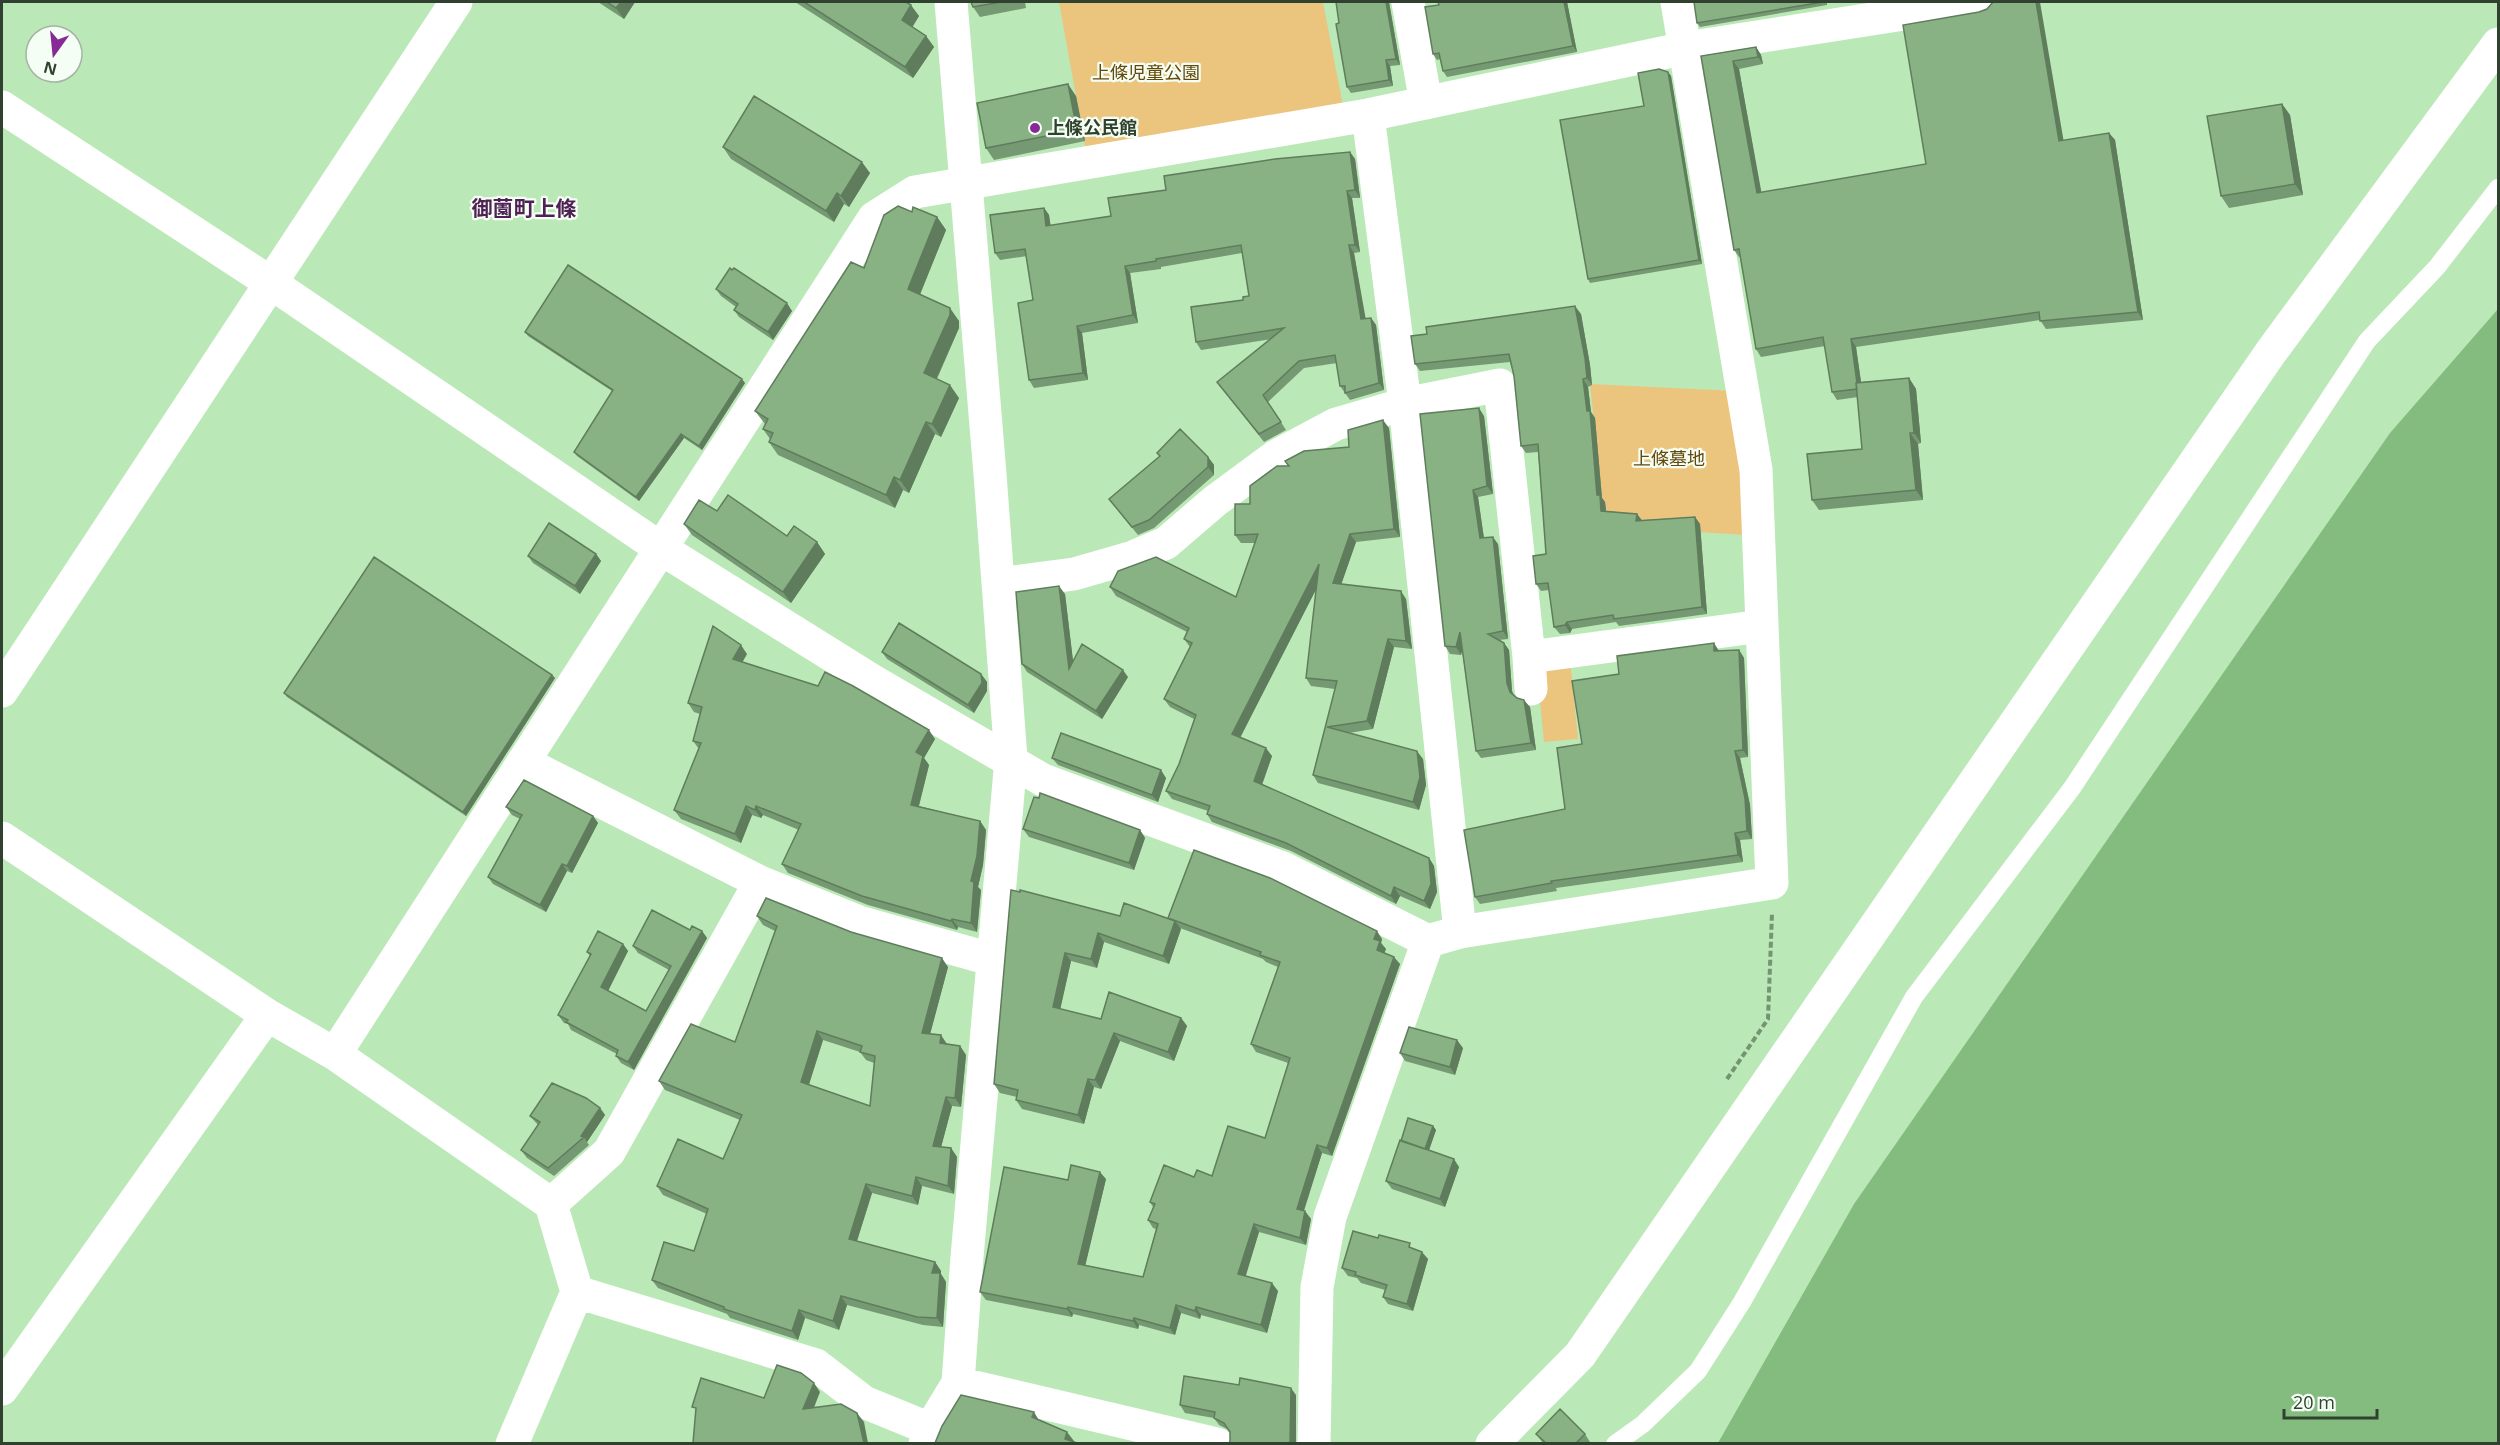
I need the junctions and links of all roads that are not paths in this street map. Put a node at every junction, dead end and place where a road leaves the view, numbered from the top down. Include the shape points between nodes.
1 (456, 2) edge
2 (951, 2) edge
3 (1408, 2) edge
4 (1677, 2) edge
5 (1981, 2) edge
6 (2499, 44) edge
7 (1686, 48) junction
8 (1426, 103) junction
9 (2, 107) edge
10 (1368, 115) junction
11 (967, 183) junction
12 (2499, 188) edge
13 (271, 283) junction
14 (1405, 404) junction
15 (660, 548) junction
16 (998, 584) junction
17 (1762, 626) junction
18 (1529, 657) junction
19 (1531, 689) dead end
20 (2, 691) edge
21 (1011, 759) junction
22 (522, 762) junction
23 (2, 838) edge
24 (760, 882) junction
25 (1460, 932) junction
26 (1428, 940) junction
27 (994, 960) junction
28 (267, 1015) junction
29 (335, 1054) junction
30 (551, 1204) junction
31 (577, 1292) junction
32 (958, 1383) junction
33 (2, 1389) edge
34 (927, 1436) edge
35 (512, 1443) edge
36 (1217, 1443) edge
37 (1314, 1443) edge
38 (1492, 1443) edge
39 (1615, 1443) edge

1 - 13 street
2 - 11 street
3 - 8 street
4 - 7 street
5 - 7 street
6 - 38 street via 2271,352 1580,1355
7 - 8 street
7 - 17 street via 1756,470
8 - 10 street
9 - 13 street
10 - 11 street
10 - 14 street
11 - 15 street via 915,192 874,218
11 - 16 street
12 - 39 lane via 2437,267 2367,341 2072,788 1914,997 1742,1302 1698,1371 1643,1424
13 - 15 street
13 - 20 street
14 - 16 street via 1336,424 1276,456 1166,543 1074,574
14 - 18 street via 1500,385
14 - 25 street
15 - 21 street via 873,681
15 - 22 street
16 - 21 street
17 - 18 street
17 - 25 street via 1773,883
18 - 19 street
21 - 26 street via 1043,780 1283,868
21 - 27 street
22 - 24 street
22 - 29 street
23 - 28 street
24 - 27 street via 862,923
24 - 30 street via 609,1152
25 - 26 street
26 - 37 street via 1330,1217 1317,1287
27 - 32 street
28 - 29 street
28 - 33 street
29 - 30 street
30 - 31 street
31 - 34 street via 816,1365 864,1402
31 - 35 street
32 - 34 street
32 - 36 street

